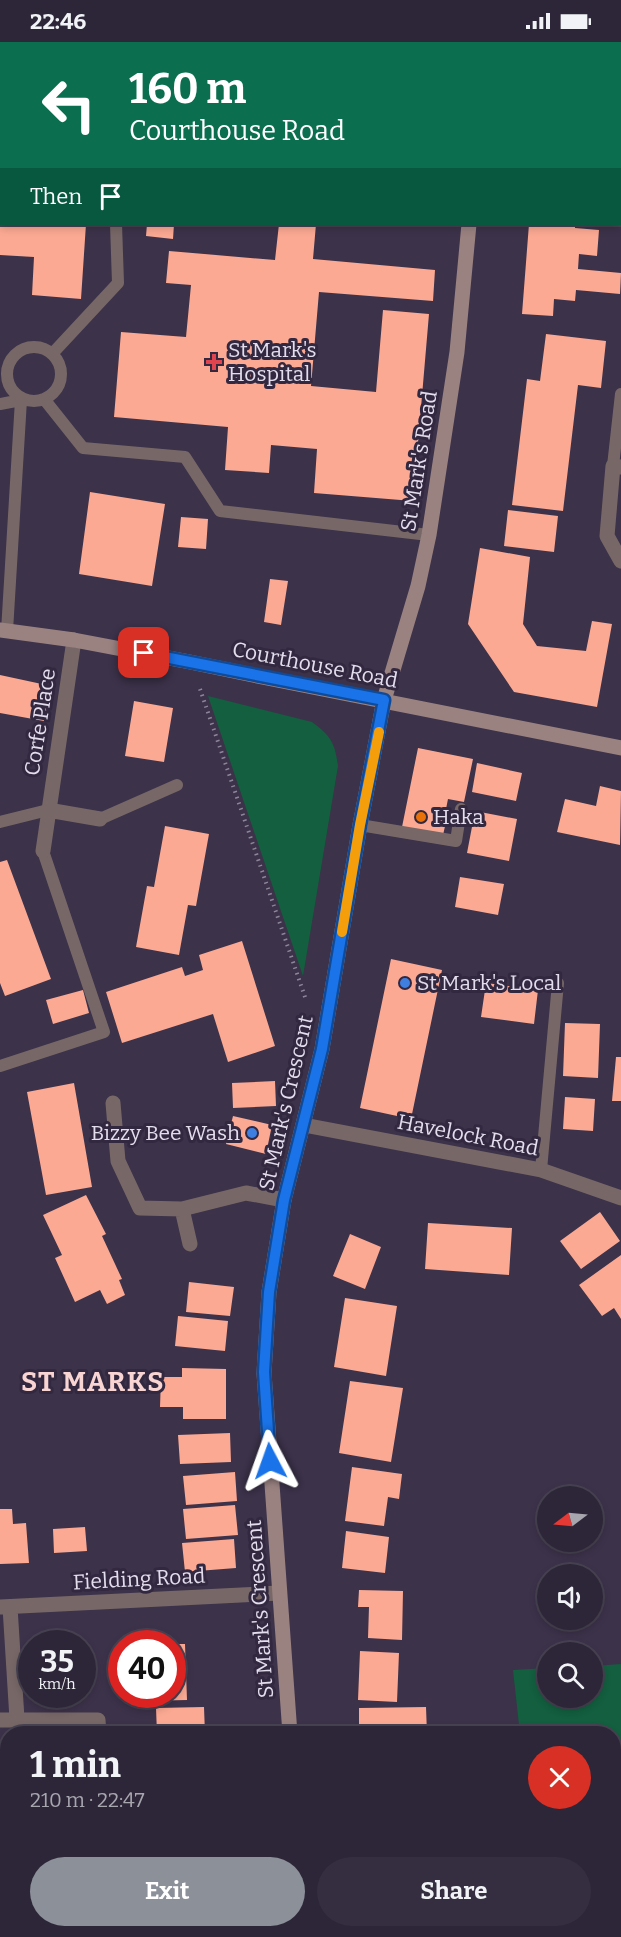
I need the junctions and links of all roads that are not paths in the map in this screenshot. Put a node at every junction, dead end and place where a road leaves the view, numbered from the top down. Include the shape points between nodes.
1 (116, 225) edge
2 (469, 225) edge
3 (52, 354) junction
4 (621, 394) edge
5 (19, 398) junction
6 (44, 399) junction
7 (0, 404) edge
8 (617, 466) edge
9 (429, 535) junction
10 (621, 561) edge
11 (3, 631) edge
12 (74, 640) junction
13 (384, 700) junction
14 (621, 747) edge
15 (177, 785) dead end
16 (461, 809) dead end
17 (48, 810) junction
18 (100, 819) joint
19 (0, 822) edge
20 (360, 825) junction
21 (43, 851) joint
22 (558, 983) dead end
23 (0, 1066) edge
24 (113, 1103) dead end
25 (304, 1125) junction
26 (541, 1170) junction
27 (621, 1198) edge
28 (284, 1200) junction
29 (182, 1209) junction
30 (190, 1245) dead end
31 (279, 1593) junction
32 (5, 1607) edge
33 (17, 1719) junction
34 (0, 1720) edge
35 (98, 1726) edge
36 (289, 1726) edge

1 - 3 lane via 118,283
2 - 9 street, St Mark's Road via 457,352
3 - 5 lane via 36,347 13,357 7,375 10,388
3 - 6 lane via 58,361 61,378 58,387
4 - 8 lane
5 - 6 lane
5 - 7 lane
5 - 11 lane
6 - 9 lane via 83,448 185,457 220,511
8 - 10 street via 608,536
9 - 13 street, St Mark's Road
11 - 12 street, Courthouse Road
12 - 13 street, Courthouse Road
12 - 17 street, Corfe Place
13 - 14 street, Courthouse Road
13 - 20 street, St Mark's Crescent
15 - 18 lane
16 - 20 lane via 456,841
17 - 18 street
17 - 19 lane
17 - 21 street, Corfe Place
20 - 25 street, St Mark's Crescent via 322,1049
21 - 23 lane via 104,1032
22 - 26 lane
24 - 29 street via 118,1161 140,1208
25 - 26 street, Havelock Road
25 - 28 street, St Mark's Crescent
26 - 27 street, Havelock Road
28 - 29 street via 246,1193
28 - 31 street, St Mark's Crescent via 269,1292 264,1372
29 - 30 street
31 - 32 street, Fielding Road
31 - 36 street, St Mark's Crescent
32 - 33 street
33 - 34 street
33 - 35 street via 98,1720

